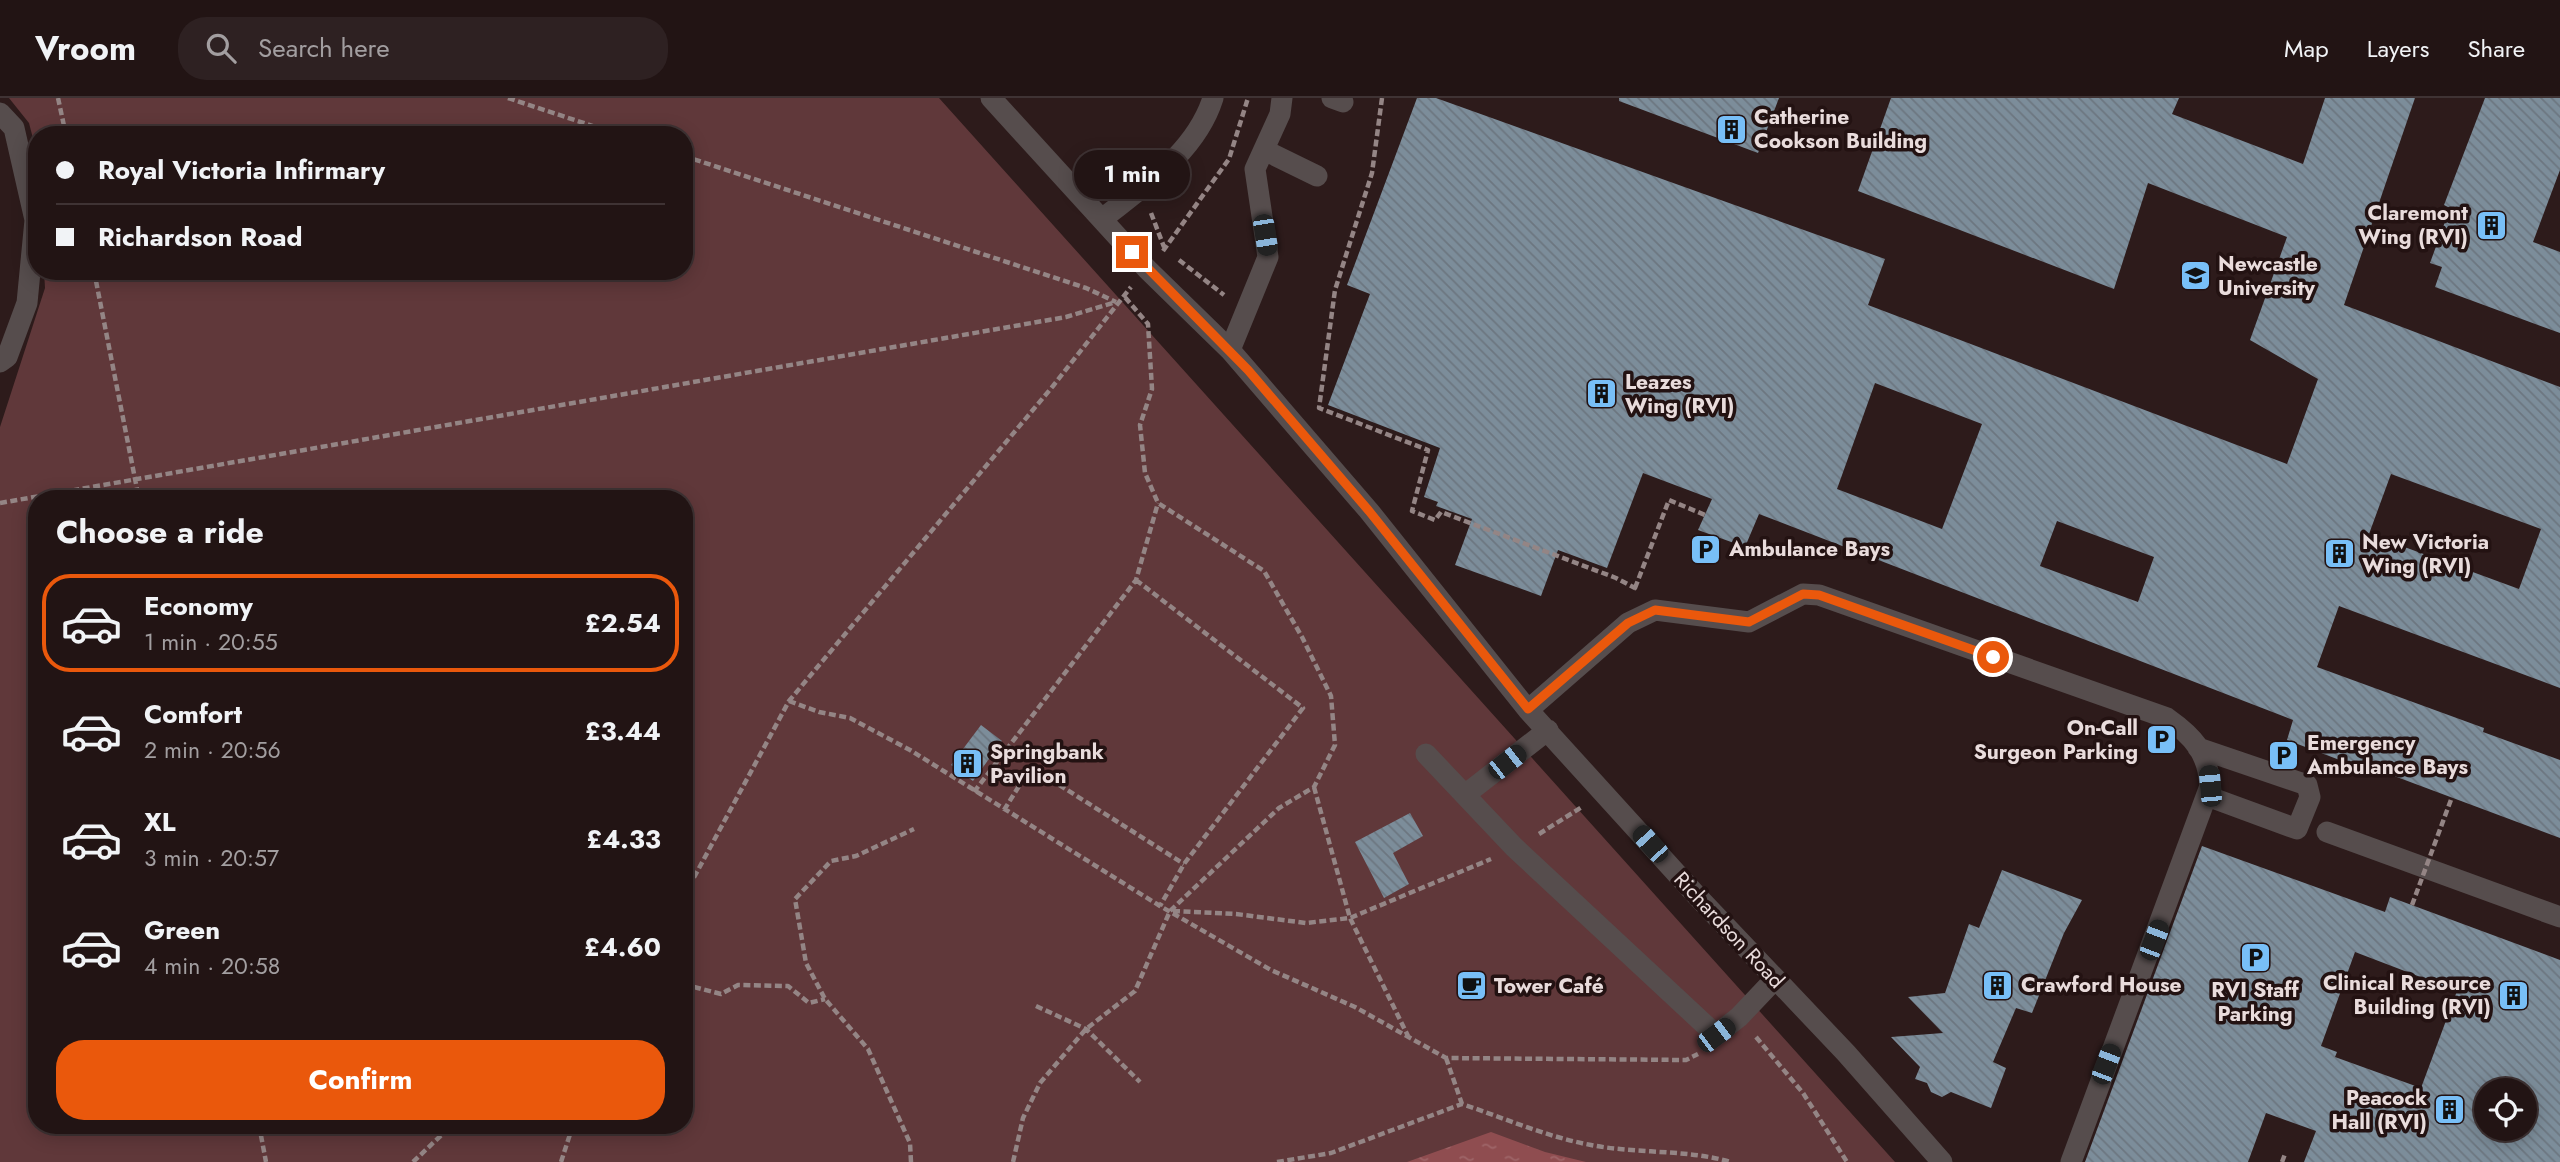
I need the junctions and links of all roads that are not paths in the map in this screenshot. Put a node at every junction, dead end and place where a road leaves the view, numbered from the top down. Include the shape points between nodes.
1 (991, 98) edge
2 (1213, 98) edge
3 (1282, 98) edge
4 (0, 113) edge
5 (1264, 150) junction
6 (1317, 176) dead end
7 (28, 194) edge
8 (1102, 219) junction
9 (29, 280) edge
10 (1230, 350) junction
11 (0, 362) edge
12 (1528, 709) junction
13 (1548, 730) junction
14 (2198, 748) junction
15 (1426, 754) dead end
16 (1466, 794) junction
17 (2207, 796) junction
18 (2327, 832) dead end
19 (2560, 917) edge
20 (1775, 979) junction
21 (1942, 1162) edge
22 (2071, 1162) edge

1 - 8 street, Richardson Road
2 - 8 street via 1185,149
3 - 5 street
4 - 7 street via 13,128
5 - 6 street
5 - 10 street via 1255,169 1268,257
8 - 10 street, Richardson Road
9 - 11 street via 27,303 7,357
10 - 12 street, Richardson Road via 1369,511
12 - 13 street, Richardson Road
12 - 14 street via 1628,623 1655,610 1749,622 1803,594 1819,595 2167,718 2189,733
13 - 16 street
13 - 20 street, Richardson Road
14 - 17 street via 2209,767
14 - 17 street via 2308,785 2311,797 2297,829
15 - 16 street
16 - 20 street via 1514,847 1716,1035
17 - 22 street
18 - 19 street
20 - 21 street, Richardson Road

